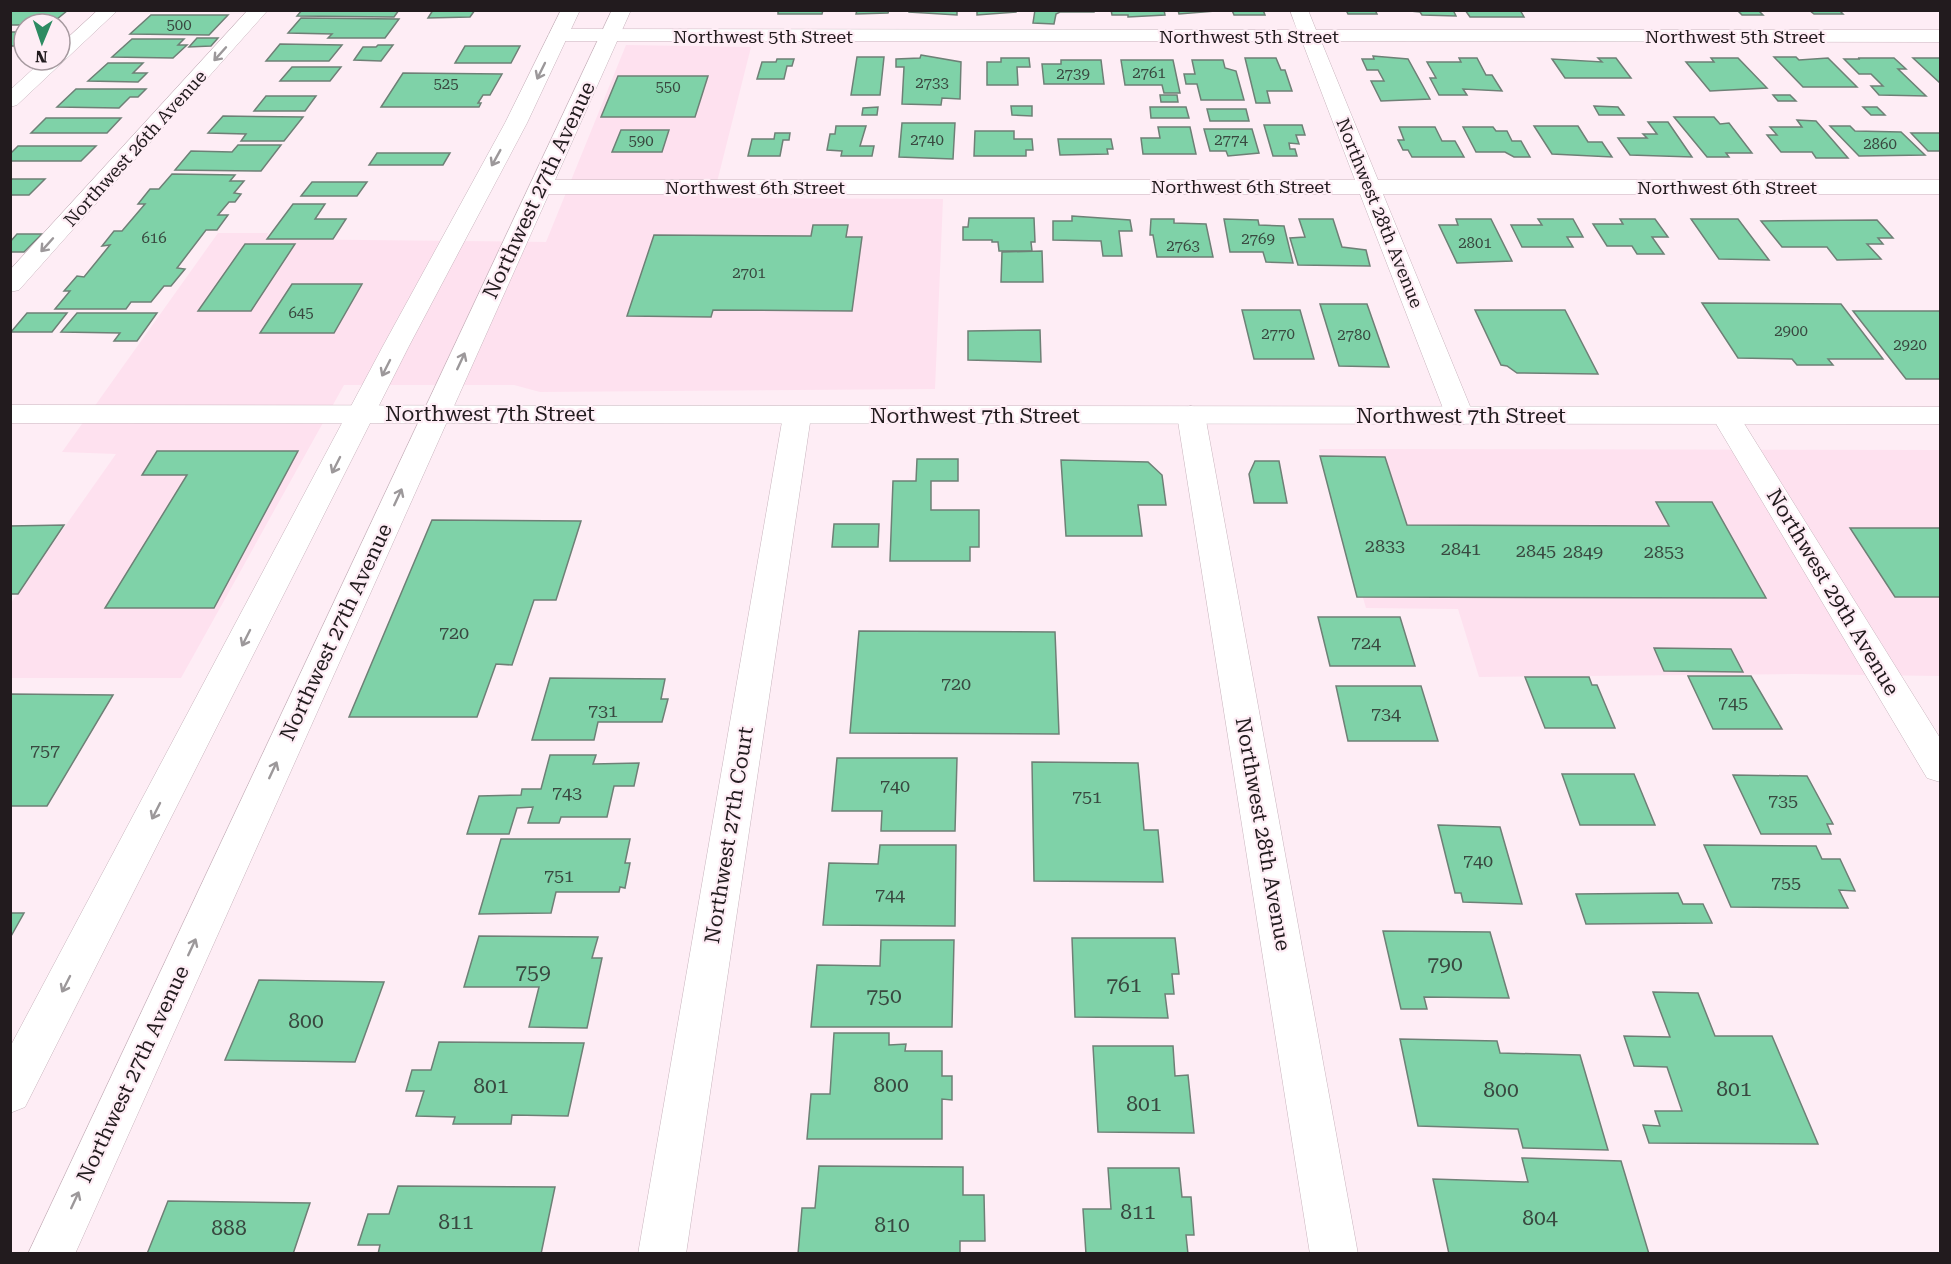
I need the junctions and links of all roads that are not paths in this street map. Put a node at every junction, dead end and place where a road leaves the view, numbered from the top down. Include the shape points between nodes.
1 (109, 10) edge
2 (259, 10) edge
3 (571, 10) edge
4 (622, 10) edge
5 (1299, 10) edge
6 (558, 35) junction
7 (610, 35) junction
8 (1310, 36) junction
9 (1941, 36) edge
10 (72, 45) edge
11 (43, 72) edge
12 (10, 101) edge
13 (1368, 186) junction
14 (541, 187) junction
15 (1941, 187) edge
16 (10, 285) edge
17 (363, 413) junction
18 (10, 414) edge
19 (436, 414) junction
20 (798, 416) junction
21 (1191, 416) junction
22 (1460, 416) junction
23 (1941, 416) edge
24 (1726, 417) junction
25 (1941, 768) edge
26 (10, 1092) edge
27 (51, 1254) edge
28 (662, 1254) edge
29 (1334, 1254) edge

1 - 10 main road
2 -> 16 main road, Northwest 26th Avenue
3 - 6 main road
4 - 7 main road, Northwest 27th Avenue
5 - 8 main road, Northwest 28th Avenue
6 - 7 main road, Northwest 5th Street
6 -> 17 main road via 516,123
7 - 8 main road, Northwest 5th Street
7 - 14 main road, Northwest 27th Avenue
8 - 9 main road, Northwest 5th Street
8 - 13 main road, Northwest 28th Avenue
11 - 12 main road
13 - 14 main road, Northwest 6th Street
13 - 15 main road, Northwest 6th Street
13 - 22 main road, Northwest 28th Avenue
19 -> 14 main road, Northwest 27th Avenue
17 - 18 main road, Northwest 7th Street
17 - 19 main road, Northwest 7th Street
17 -> 26 main road
19 - 20 main road, Northwest 7th Street
27 -> 19 main road, Northwest 27th Avenue
20 - 21 main road, Northwest 7th Street
20 - 28 main road, Northwest 27th Court
21 - 22 main road, Northwest 7th Street
21 - 29 main road, Northwest 28th Avenue
22 - 24 main road, Northwest 7th Street
23 - 24 main road, Northwest 7th Street
24 - 25 main road, Northwest 29th Avenue

